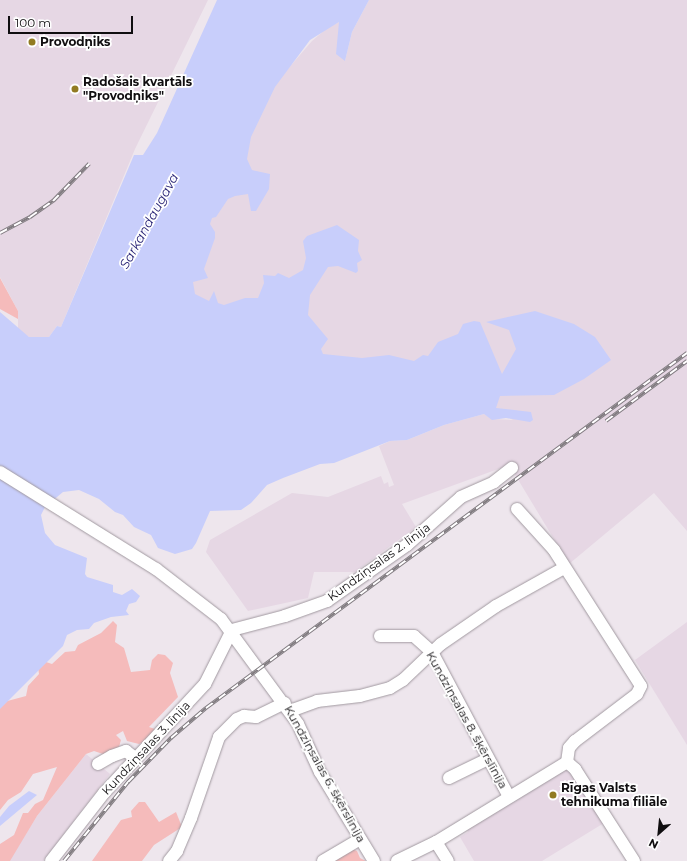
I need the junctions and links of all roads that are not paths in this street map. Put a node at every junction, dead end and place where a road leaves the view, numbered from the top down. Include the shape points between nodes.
1 (512, 468) dead end
2 (0, 472) edge
3 (517, 509) dead end
4 (564, 568) junction
5 (232, 630) junction
6 (380, 636) dead end
7 (432, 652) junction
8 (287, 707) junction
9 (135, 758) junction
10 (488, 759) junction
11 (567, 762) junction
12 (98, 764) dead end
13 (449, 778) dead end
14 (509, 797) junction
15 (360, 838) junction
16 (436, 842) junction
17 (51, 861) edge
18 (169, 861) edge
19 (324, 861) edge
20 (374, 861) edge
21 (397, 861) edge
22 (448, 861) edge
23 (634, 861) edge

1 - 5 street, Kundziņsalas 2. līnija via 494,482 461,497 407,545 328,601
2 - 5 street, Kundziņsalas 6. šķērslīnija via 176,582
3 - 4 street via 554,550
4 - 7 street via 496,606
4 - 11 street via 641,689 575,741 569,748
5 - 8 street, Kundziņsalas 6. šķērslīnija
5 - 9 street, Kundziņsalas 3. līnija via 205,684
6 - 7 street, Kundziņsalas 8. šķērslīnija via 414,636
7 - 8 street via 390,688 360,696
7 - 10 street, Kundziņsalas 8. šķērslīnija
8 - 15 street, Kundziņsalas 6. šķērslīnija via 320,772
8 - 18 street via 256,717 244,716 237,719 219,737 191,818 177,851
9 - 12 street via 126,751
9 - 17 street, Kundziņsalas 3. līnija via 86,813
10 - 13 street
10 - 14 street, Kundziņsalas 8. šķērslīnija
11 - 14 street
11 - 23 street via 575,769
14 - 16 street
15 - 19 street
15 - 20 street, Kundziņsalas 6. šķērslīnija
16 - 21 street
16 - 22 street

